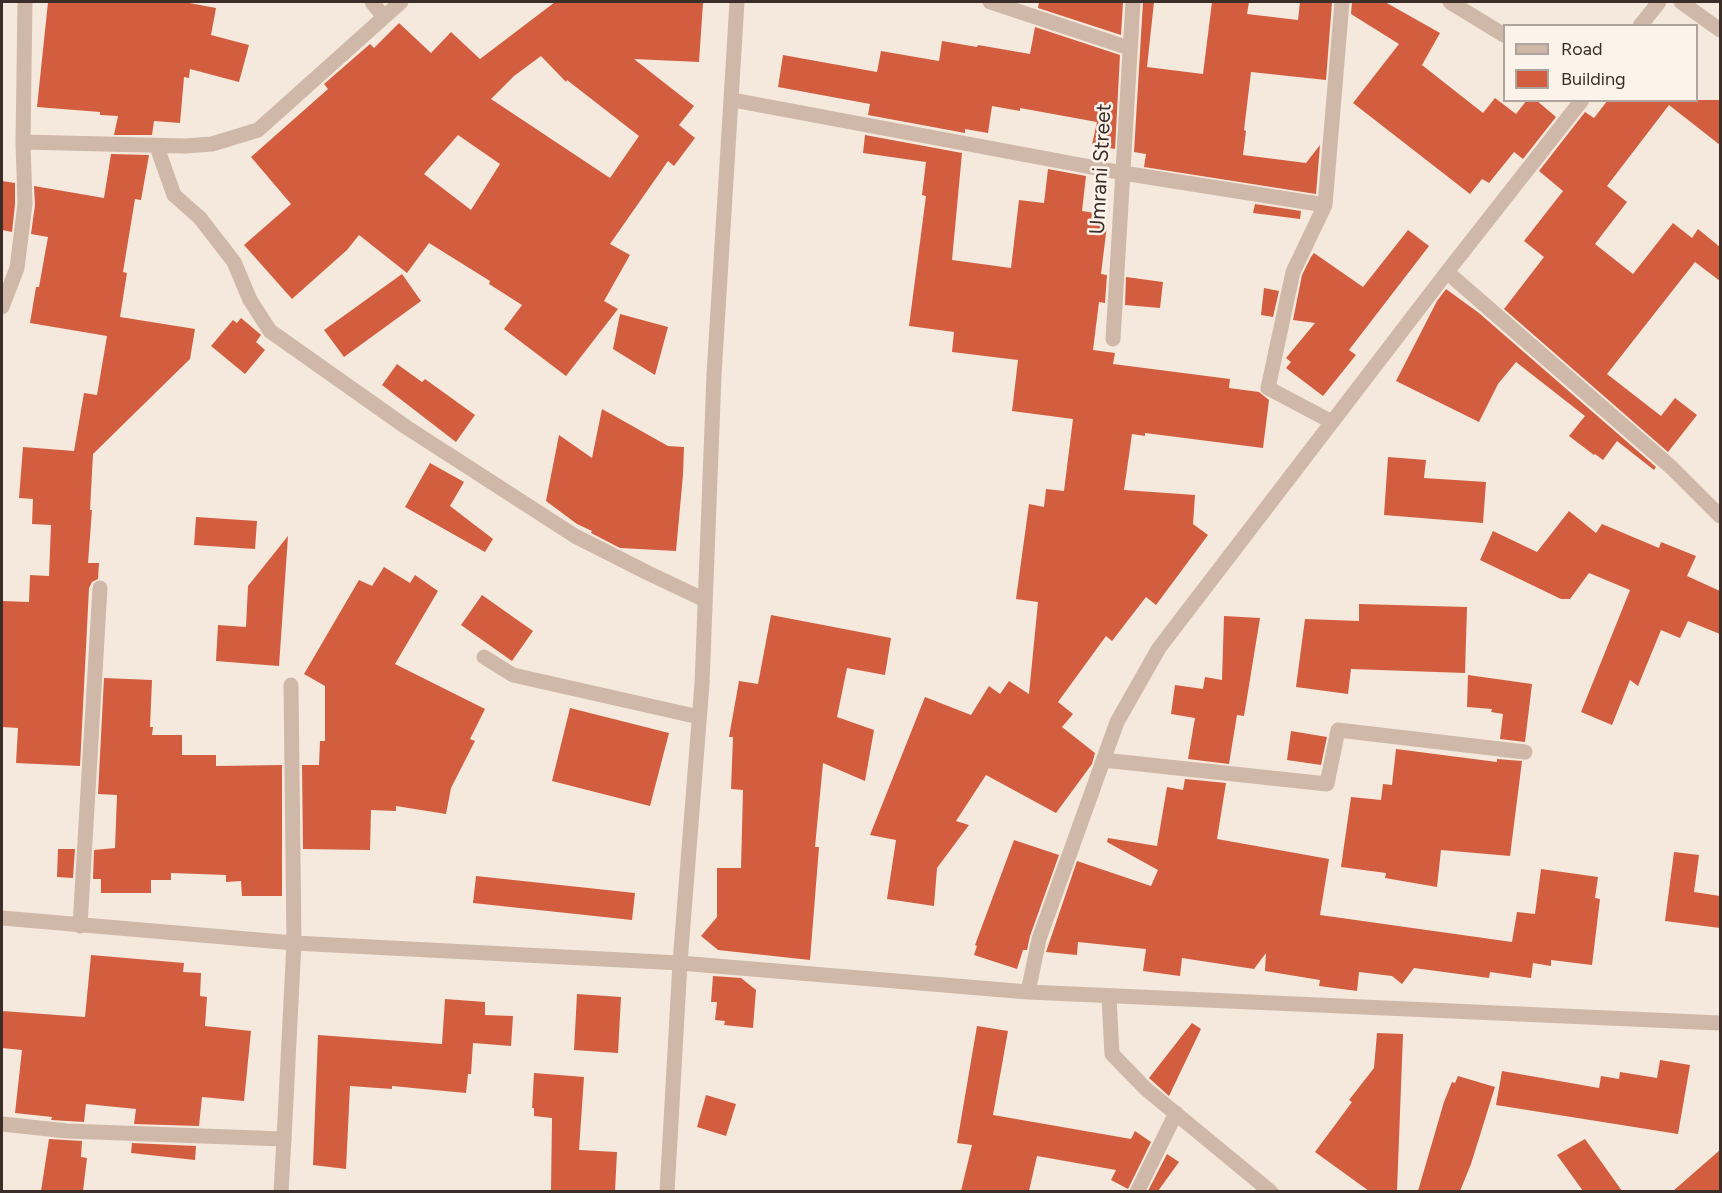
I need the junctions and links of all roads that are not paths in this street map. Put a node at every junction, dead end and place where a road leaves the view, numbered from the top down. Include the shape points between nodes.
1 (25, 2) edge
2 (372, 2) edge
3 (401, 2) edge
4 (737, 2) edge
5 (990, 2) edge
6 (1133, 2) edge
7 (1342, 2) edge
8 (1450, 2) edge
9 (1659, 2) edge
10 (1681, 2) edge
11 (383, 16) junction
12 (1642, 24) edge
13 (1720, 30) edge
14 (1503, 34) edge
15 (1129, 48) junction
16 (733, 100) junction
17 (1580, 102) edge
18 (22, 142) junction
19 (157, 147) junction
20 (1123, 173) junction
21 (1324, 204) junction
22 (1447, 272) junction
23 (2, 308) edge
24 (1113, 339) dead end
25 (1332, 422) junction
26 (1720, 516) edge
27 (100, 588) dead end
28 (705, 600) junction
29 (484, 657) dead end
30 (291, 685) dead end
31 (699, 717) junction
32 (1525, 752) dead end
33 (1103, 760) junction
34 (2, 918) edge
35 (80, 926) junction
36 (294, 943) junction
37 (680, 963) junction
38 (1028, 992) junction
39 (1109, 997) junction
40 (1720, 1023) edge
41 (1176, 1113) junction
42 (2, 1124) edge
43 (284, 1139) junction
44 (281, 1191) edge
45 (667, 1191) edge
46 (1137, 1191) edge
47 (1271, 1191) edge

1 - 18 street
2 - 11 street
3 - 11 street
4 - 16 street
5 - 15 street
6 - 15 street, Umrani Street
7 - 21 street
8 - 14 street
9 - 12 street
10 - 13 street
11 - 19 street via 258,130 212,144
15 - 20 street, Umrani Street
16 - 20 street
16 - 28 street via 714,375
17 - 22 street
18 - 19 street
18 - 23 street via 25,204 17,268
19 - 28 street via 174,195 200,218 234,262 250,300 270,331 406,427 575,536
20 - 21 street
20 - 24 street, Umrani Street
21 - 25 street via 1293,272 1268,388
22 - 25 street
22 - 26 street via 1672,468
25 - 33 street via 1159,648 1117,722
27 - 35 street
28 - 31 street
29 - 31 street via 513,675
30 - 36 street
31 - 37 street
32 - 33 street via 1338,730 1327,784
33 - 38 street via 1039,939
34 - 35 street
35 - 36 street
36 - 37 street
36 - 43 street
37 - 38 street
37 - 45 street
38 - 39 street
39 - 40 street
39 - 41 street via 1112,1054
41 - 46 street
41 - 47 street
42 - 43 street via 67,1131
43 - 44 street

